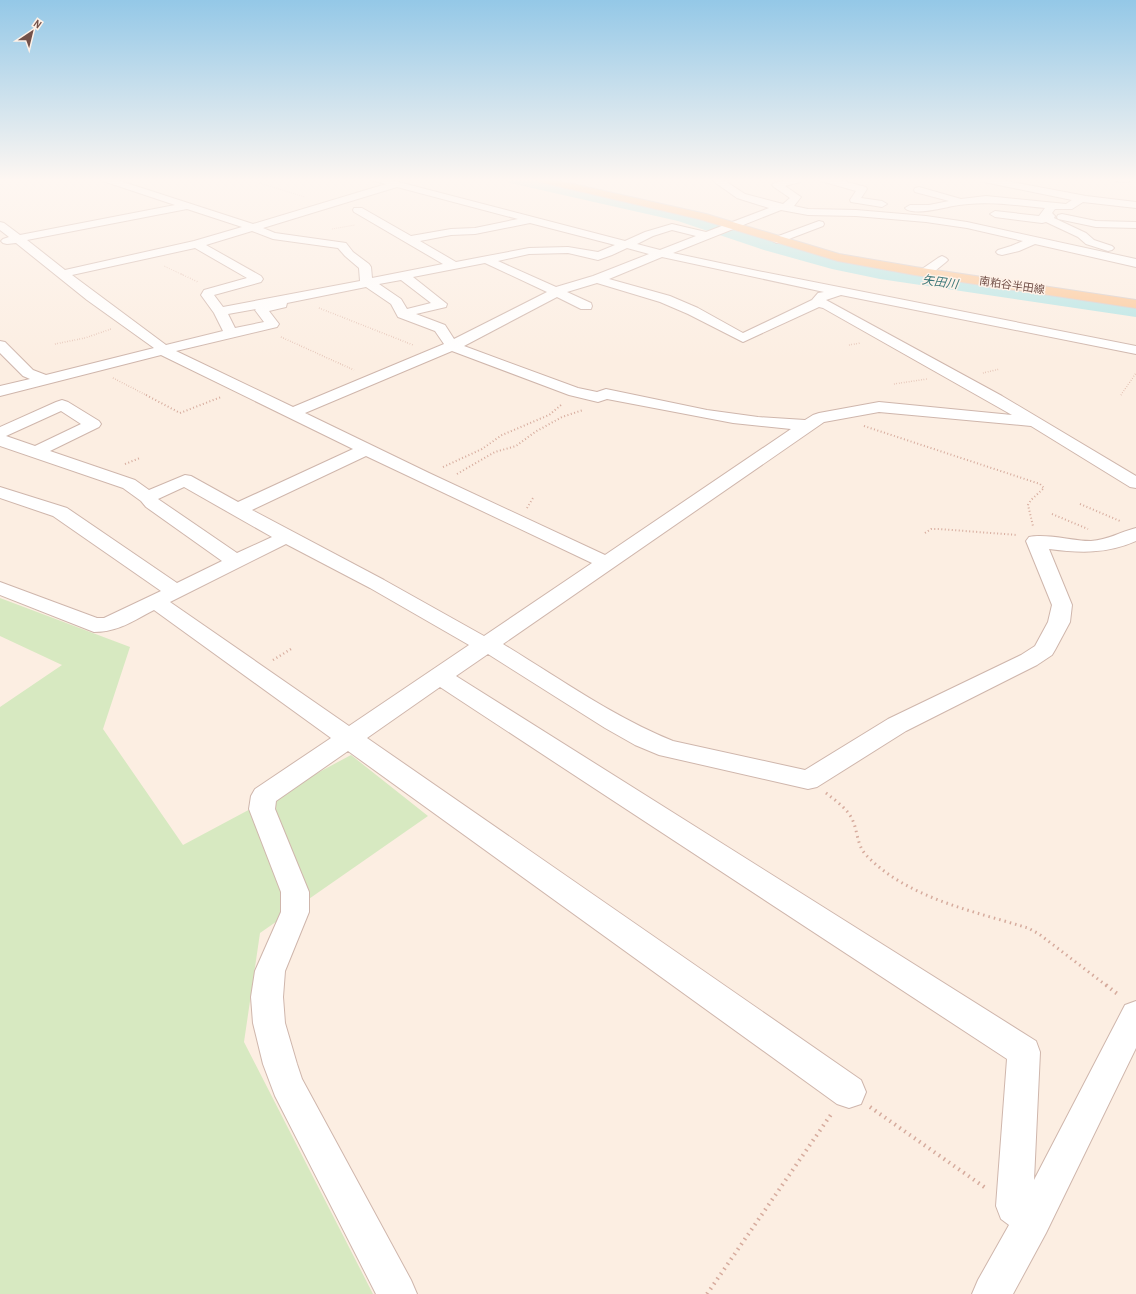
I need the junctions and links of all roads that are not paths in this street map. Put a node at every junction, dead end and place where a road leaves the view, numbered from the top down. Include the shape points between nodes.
1 (11, 239) edge
2 (19, 239) edge
3 (212, 239) edge
4 (299, 239) edge
5 (411, 239) edge
6 (605, 239) edge
7 (638, 239) edge
8 (699, 239) edge
9 (408, 240) joint
10 (777, 240) edge
11 (1033, 240) joint
12 (1088, 240) joint
13 (0, 242) edge
14 (197, 244) junction
15 (508, 245) dead end
16 (626, 245) junction
17 (1122, 248) dead end
18 (529, 251) junction
19 (1002, 252) dead end
20 (662, 254) junction
21 (485, 259) junction
22 (942, 260) dead end
23 (1131, 262) edge
24 (454, 266) junction
25 (926, 272) junction
26 (62, 274) junction
27 (405, 276) junction
28 (597, 279) junction
29 (369, 283) junction
30 (843, 291) junction
31 (556, 293) junction
32 (304, 302) road end
33 (817, 303) junction
34 (1136, 304) edge
35 (586, 306) dead end
36 (220, 312) junction
37 (403, 314) junction
38 (231, 333) junction
39 (0, 345) edge
40 (452, 346) junction
41 (163, 350) junction
42 (1136, 350) edge
43 (42, 380) junction
44 (0, 391) edge
45 (294, 413) junction
46 (1036, 422) junction
47 (809, 425) junction
48 (0, 433) edge
49 (0, 440) edge
50 (366, 449) junction
51 (36, 452) junction
52 (1136, 483) edge
53 (0, 492) edge
54 (148, 497) junction
55 (237, 510) junction
56 (1125, 532) edge
57 (286, 537) junction
58 (237, 562) junction
59 (606, 563) junction
60 (0, 588) edge
61 (177, 592) junction
62 (156, 602) junction
63 (488, 644) junction
64 (439, 676) junction
65 (348, 737) junction
66 (1130, 1007) edge
67 (849, 1092) road end
68 (1023, 1213) junction
69 (397, 1294) edge
70 (992, 1294) edge

1 - 13 street
2 - 26 street
3 - 14 street
4 - 29 street via 342,245 365,267 366,280
5 - 9 street
6 - 16 street
7 - 16 street
8 - 20 street
9 - 24 street
10 - 25 main road, 南粕谷半田線 via 838,257
11 - 19 street
11 - 23 street
12 - 17 street
12 - 23 street via 1125,253
14 - 26 street
14 - 36 street via 257,279 208,293
15 - 18 street
16 - 18 street via 598,256 568,250
16 - 20 street
18 - 21 street
20 - 28 street
20 - 30 street
21 - 24 street
21 - 31 street
22 - 25 street
24 - 27 street
25 - 34 main road, 南粕谷半田線
26 - 41 street
27 - 29 street
27 - 37 street via 441,304
28 - 31 street
28 - 33 street via 665,299 743,338
29 - 36 street
29 - 37 street via 396,302
30 - 33 street via 823,296
30 - 42 street
31 - 35 street
31 - 40 street
32 - 38 street via 264,308 262,310 272,324
33 - 46 street via 826,304
36 - 38 street
37 - 40 street via 440,328
38 - 41 street
39 - 43 street via 28,373
40 - 45 street
40 - 47 street via 590,395 606,394 731,419
41 - 43 street
41 - 45 street
43 - 44 street
45 - 50 street
46 - 47 street via 879,407 819,418
46 - 52 street
47 - 59 street
48 - 51 street via 62,404 93,424
49 - 51 street
50 - 55 street
50 - 59 street
51 - 54 street via 129,484
53 - 61 street via 60,512
54 - 55 street via 185,480
54 - 58 street via 152,503
55 - 57 street
56 - 63 street via 1105,545 1069,546 1035,539 1062,605 1059,622 1044,650 1029,660 897,725 808,780 668,749 644,739
57 - 58 street
57 - 63 street via 377,584 472,639
58 - 61 street
59 - 63 street
60 - 62 street via 102,626 114,623
61 - 62 street
62 - 65 street
63 - 64 street
64 - 65 street
64 - 68 street via 1024,1052
65 - 67 street
65 - 69 street via 264,796 262,810 295,892 295,912 270,971 267,997 270,1023 287,1085
66 - 68 street
68 - 70 street

